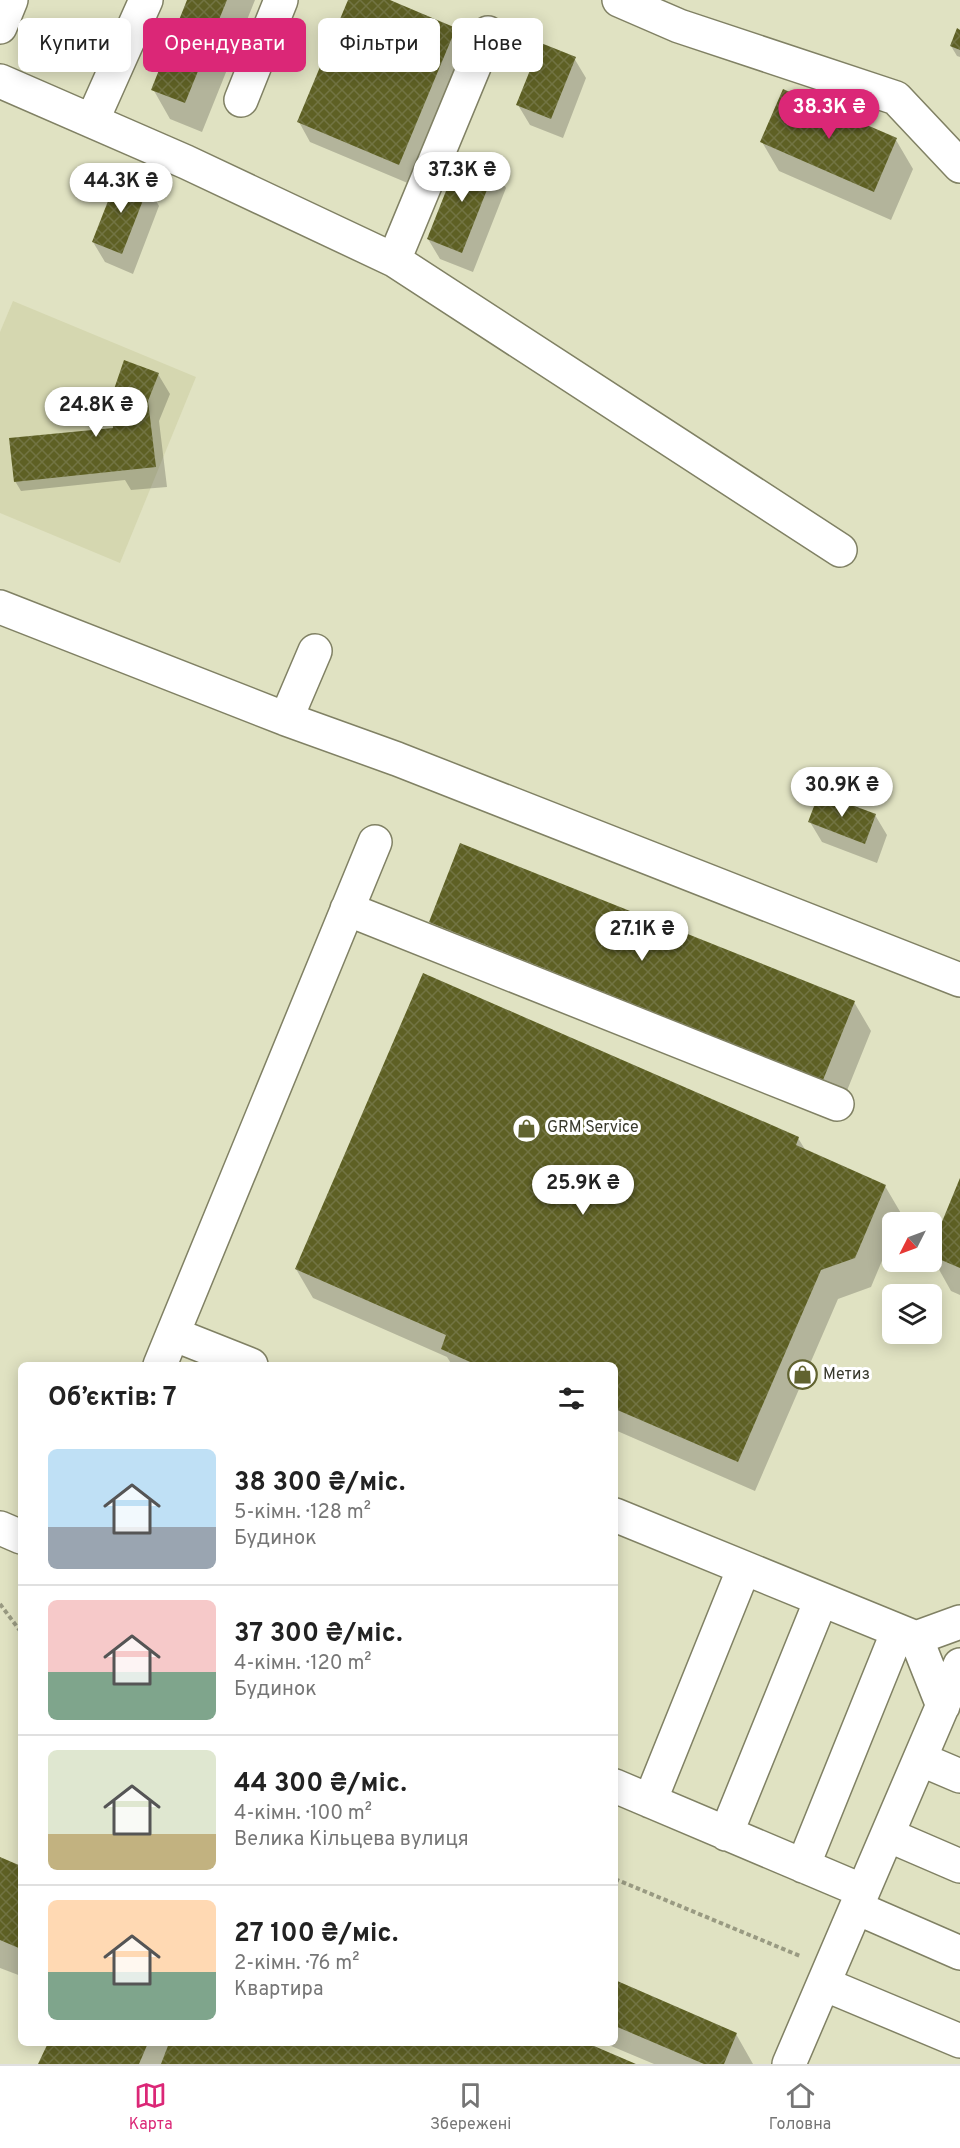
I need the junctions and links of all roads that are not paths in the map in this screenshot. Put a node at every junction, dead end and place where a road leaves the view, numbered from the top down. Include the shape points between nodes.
1 (11, 0) edge
2 (146, 0) edge
3 (281, 0) edge
4 (636, 2) edge
5 (0, 27) edge
6 (472, 72) edge
7 (0, 81) edge
8 (241, 99) dead end
9 (92, 121) junction
10 (960, 166) edge
11 (394, 260) junction
12 (840, 550) dead end
13 (0, 607) edge
14 (315, 651) dead end
15 (286, 720) junction
16 (375, 842) dead end
17 (347, 909) junction
18 (960, 980) edge
19 (837, 1104) dead end
20 (173, 1334) junction
21 (161, 1362) edge
22 (243, 1362) edge
23 (618, 1526) edge
24 (0, 1528) edge
25 (18, 1536) edge
26 (744, 1568) junction
27 (821, 1599) junction
28 (960, 1622) edge
29 (907, 1634) junction
30 (954, 1683) edge
31 (920, 1759) junction
32 (960, 1776) edge
33 (618, 1787) edge
34 (650, 1801) junction
35 (726, 1834) junction
36 (888, 1835) junction
37 (803, 1866) junction
38 (960, 1866) edge
39 (860, 1900) junction
40 (960, 1953) edge
41 (827, 1976) junction
42 (960, 2041) edge
43 (790, 2064) edge

1 - 5 main road
2 - 9 main road
3 - 8 main road
4 - 10 main road via 679,26 896,98
6 - 11 main road
7 - 9 main road
9 - 11 main road
11 - 12 main road
13 - 15 main road
14 - 15 main road
15 - 18 main road via 397,759
16 - 17 main road
17 - 19 main road
17 - 20 main road
20 - 21 main road
20 - 22 main road
23 - 26 main road
24 - 25 main road
26 - 27 main road
26 - 34 main road
27 - 29 main road
27 - 35 main road
28 - 29 main road
29 - 30 main road
29 - 37 main road
30 - 31 main road
31 - 32 main road
31 - 36 main road
33 - 34 main road
34 - 35 main road
35 - 37 main road
36 - 38 main road
36 - 39 main road
37 - 39 main road
39 - 40 main road
39 - 41 main road
41 - 42 main road
41 - 43 main road

